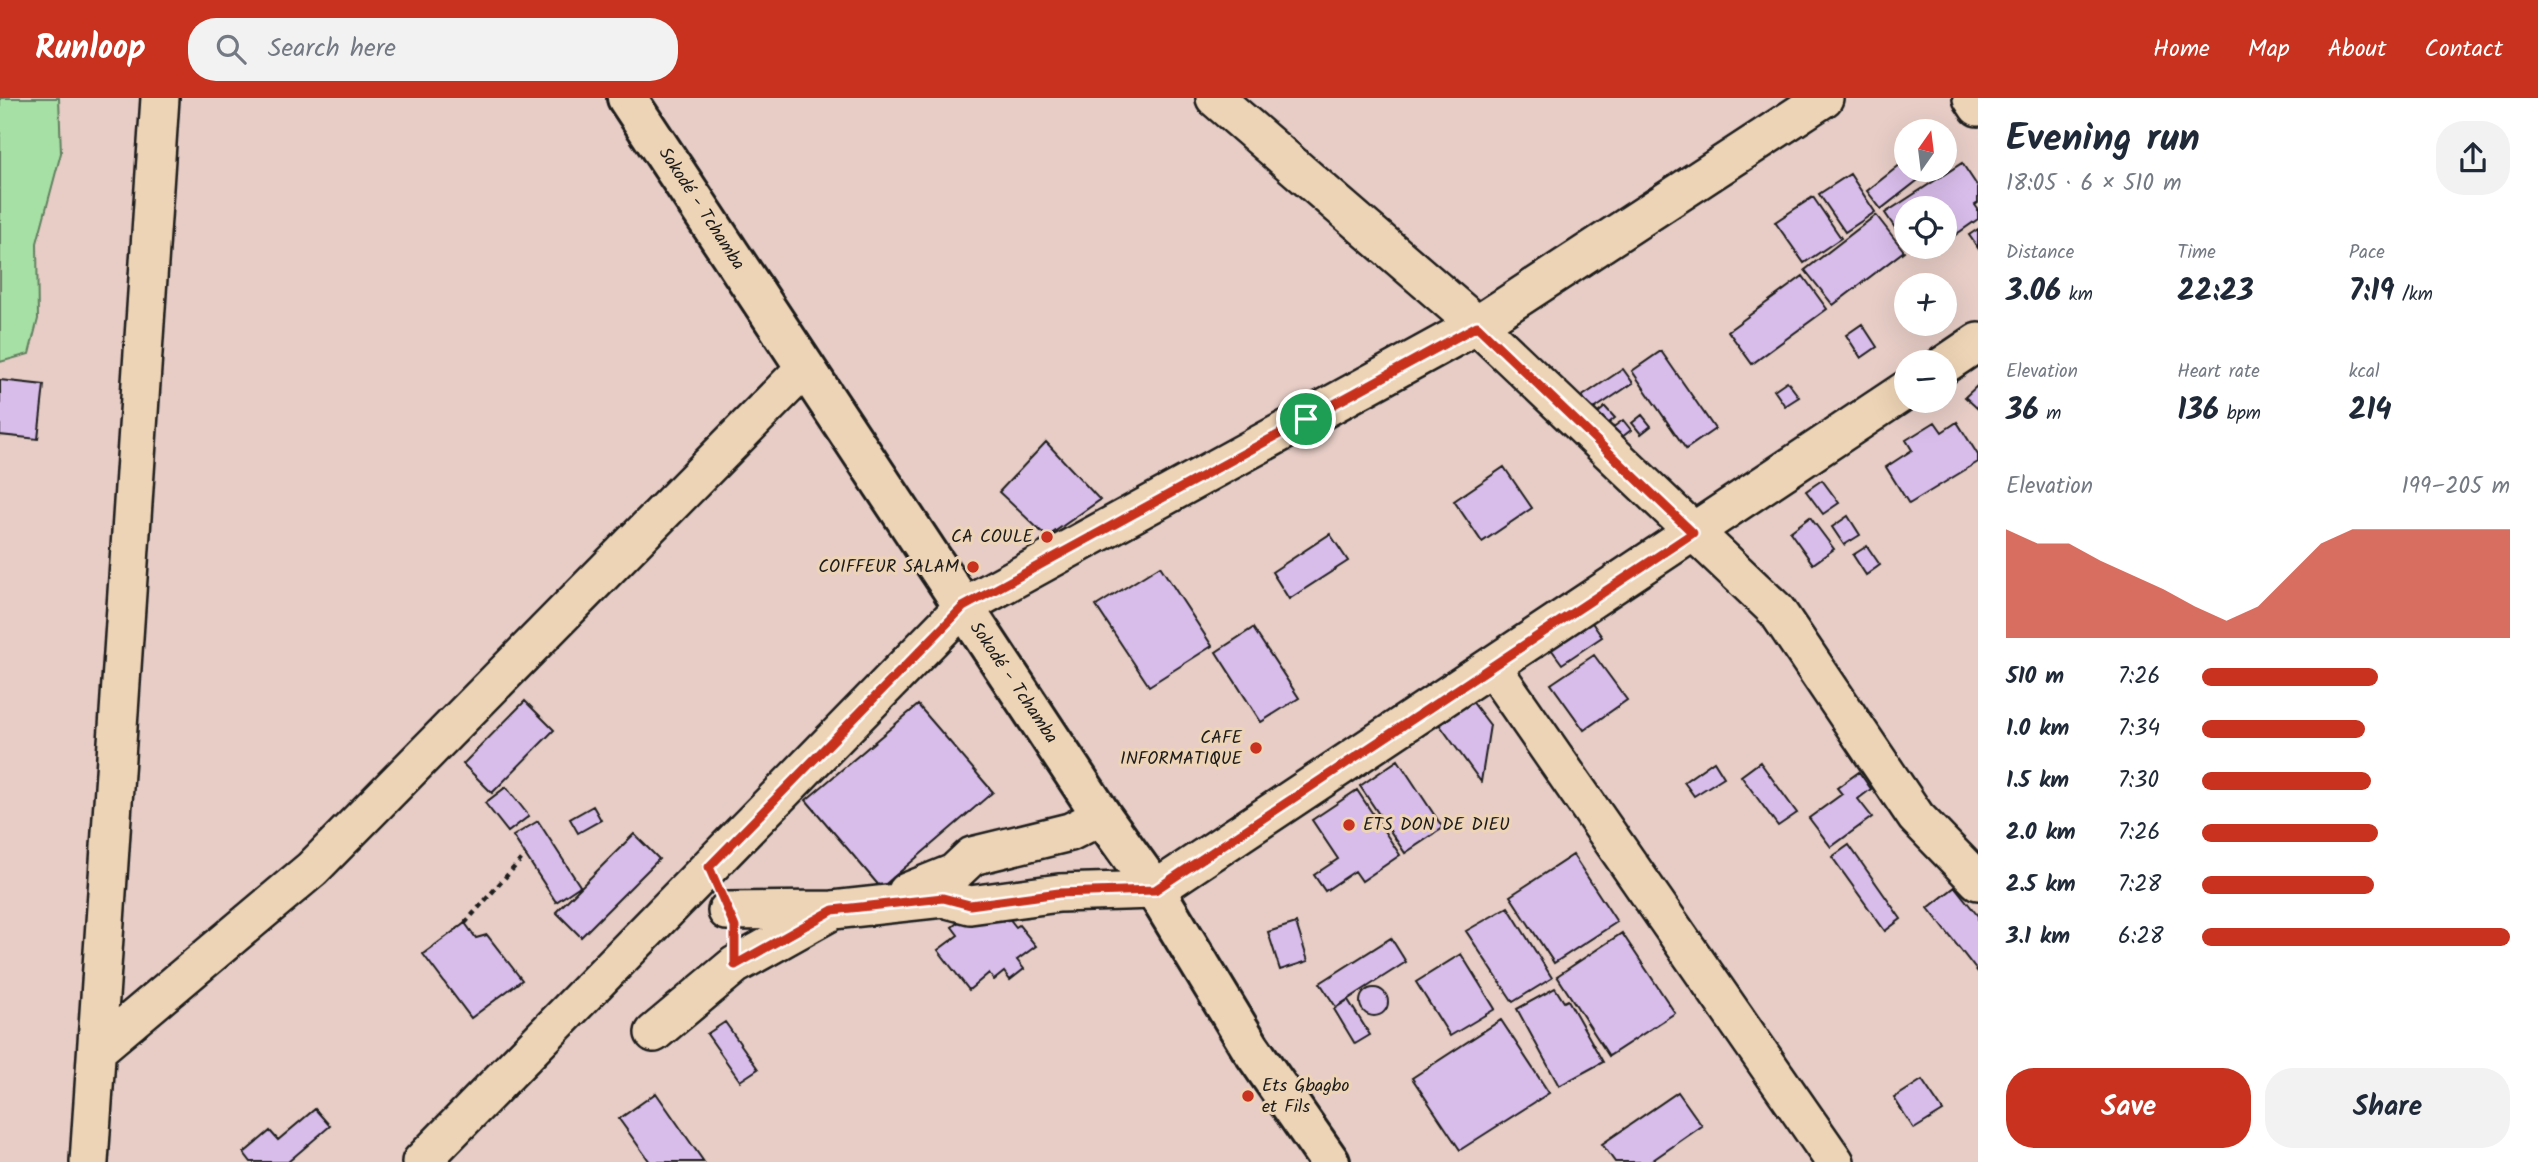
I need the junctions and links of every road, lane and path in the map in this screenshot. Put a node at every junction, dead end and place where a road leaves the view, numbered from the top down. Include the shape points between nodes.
1 (160, 98) edge
2 (627, 98) edge
3 (1215, 98) edge
4 (1824, 98) edge
5 (1972, 98) edge
6 (1978, 107) edge
7 (1477, 326) junction
8 (1978, 342) edge
9 (1957, 356) edge
10 (805, 368) junction
11 (1894, 398) edge
12 (1693, 533) junction
13 (963, 607) junction
14 (1492, 667) junction
15 (1102, 816) junction
16 (526, 855) dead end
17 (709, 867) junction
18 (1978, 881) edge
19 (1155, 890) junction
20 (833, 910) junction
21 (727, 911) junction
22 (465, 923) dead end
23 (735, 965) junction
24 (654, 1033) dead end
25 (98, 1049) junction
26 (441, 1154) edge
27 (89, 1162) edge
28 (1330, 1162) edge
29 (1835, 1162) edge

1 - 25 street
2 - 10 main road, Sokodé - Tchamba
3 - 7 street
4 - 7 street
5 - 6 street
7 - 12 street
7 - 13 street
8 - 9 street
10 - 13 main road, Sokodé - Tchamba
10 - 25 street via 312,869
11 - 12 street
12 - 14 street
12 - 18 street via 1777,611 1916,817
13 - 15 main road, Sokodé - Tchamba
13 - 17 street
14 - 19 street
14 - 29 street
15 - 19 main road, Sokodé - Tchamba
15 - 20 street via 1070,832 972,856 954,873 905,893
16 - 22 path
17 - 21 street
17 - 26 street
19 - 20 street via 1059,893 970,905 943,898
19 - 28 main road, Sokodé - Tchamba via 1250,1046
20 - 21 street
20 - 23 street
21 - 23 street via 735,927
23 - 24 street
25 - 27 street

